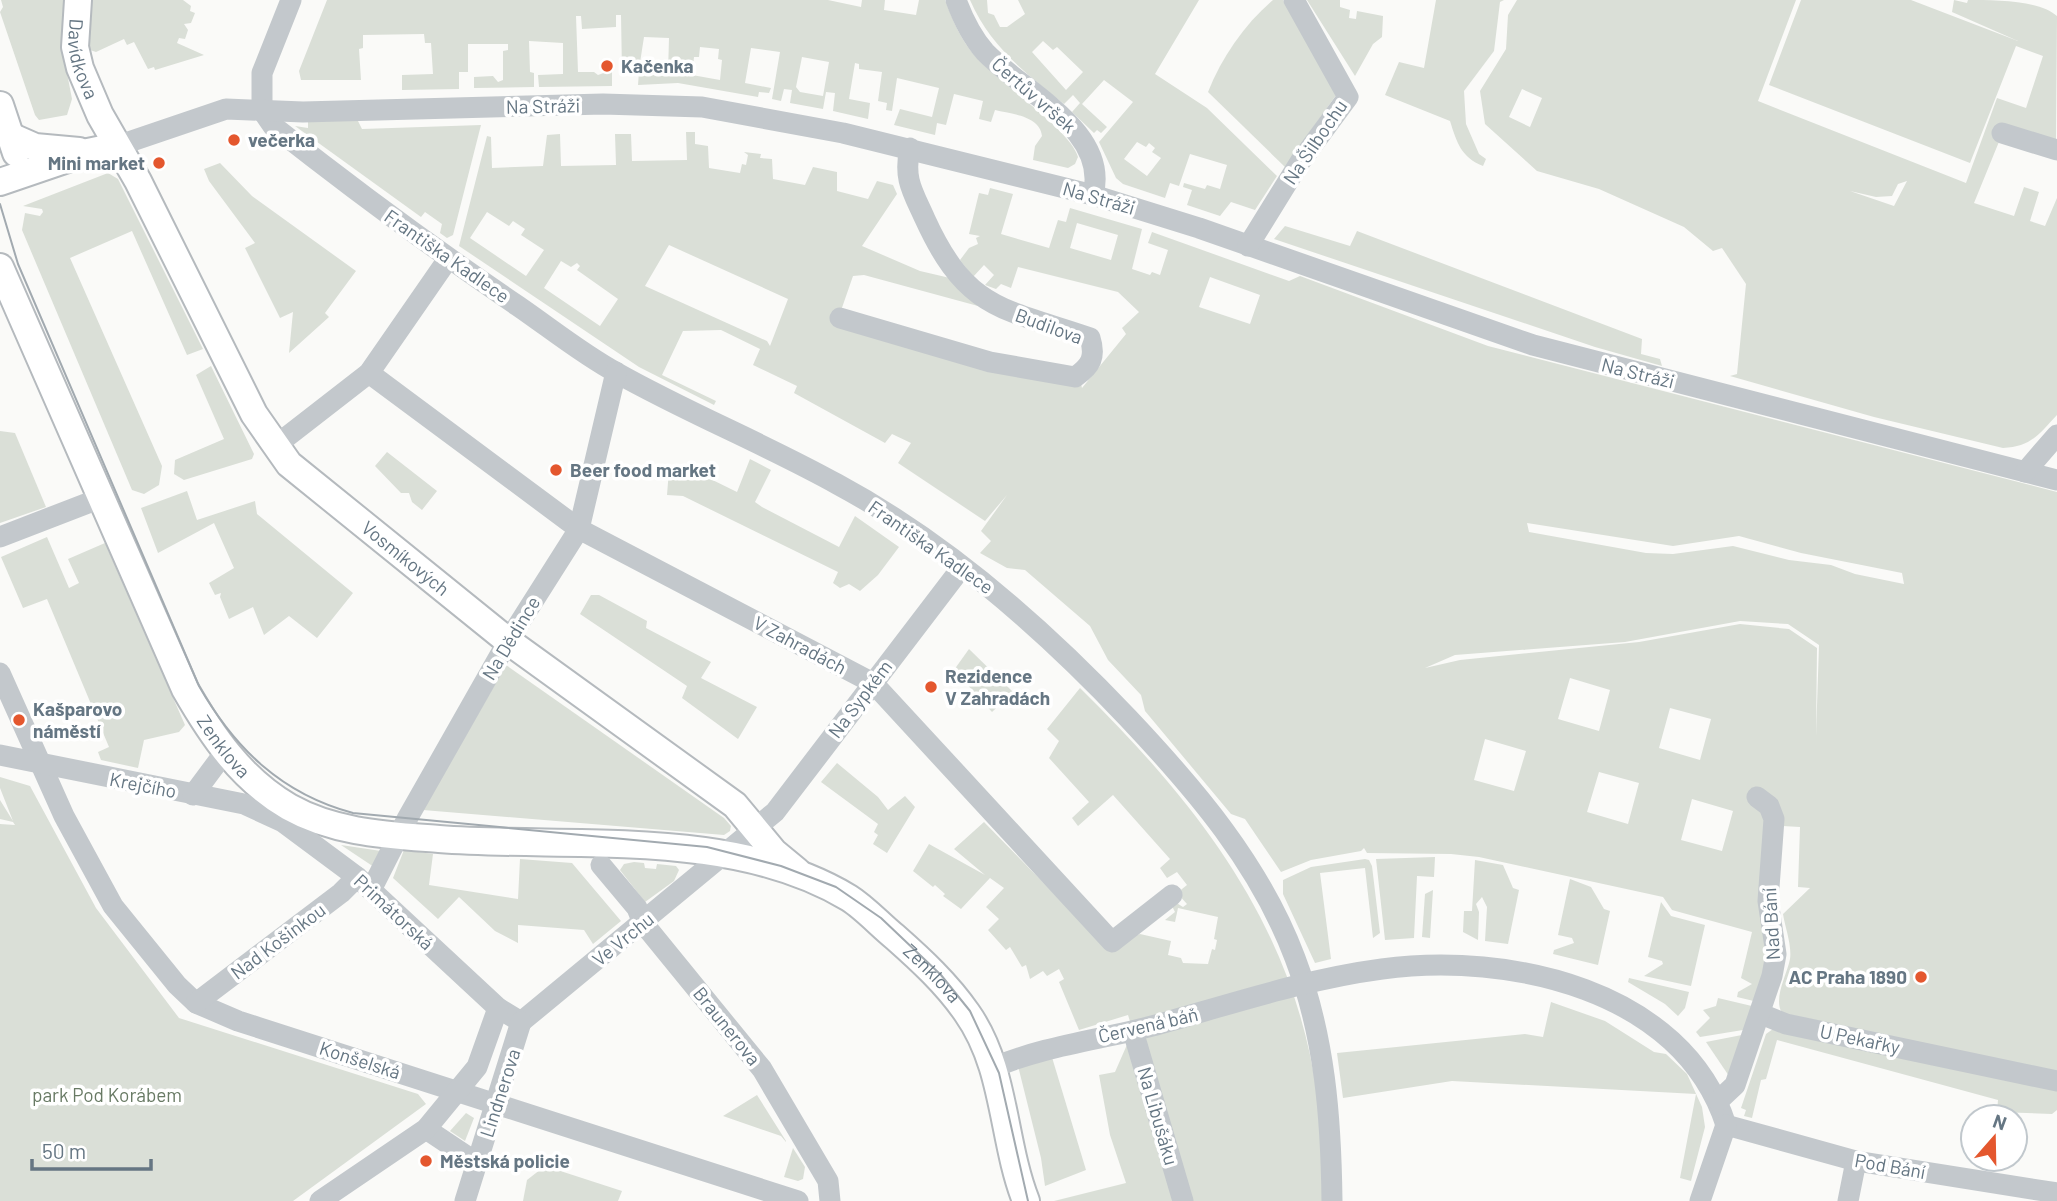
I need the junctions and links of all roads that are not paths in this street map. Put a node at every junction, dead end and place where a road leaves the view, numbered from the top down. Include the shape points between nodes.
1 (78, 0) edge
2 (290, 0) edge
3 (956, 0) edge
4 (1294, 0) edge
5 (0, 106) edge
6 (262, 110) junction
7 (2002, 133) dead end
8 (10, 136) junction
9 (117, 146) junction
10 (910, 148) junction
11 (2057, 150) edge
12 (88, 152) junction
13 (13, 178) edge
14 (1093, 195) junction
15 (1248, 246) junction
16 (449, 259) junction
17 (0, 267) edge
18 (840, 318) dead end
19 (615, 372) junction
20 (369, 373) junction
21 (2057, 435) edge
22 (275, 446) junction
23 (2025, 472) junction
24 (2057, 480) edge
25 (101, 498) junction
26 (579, 529) junction
27 (0, 537) edge
28 (962, 567) junction
29 (508, 641) junction
30 (0, 673) edge
31 (873, 683) junction
32 (225, 752) junction
33 (0, 755) edge
34 (41, 766) junction
35 (264, 790) junction
36 (193, 795) junction
37 (1757, 797) dead end
38 (284, 822) junction
39 (757, 830) junction
40 (398, 836) junction
41 (725, 856) junction
42 (601, 865) dead end
43 (804, 876) junction
44 (364, 883) junction
45 (1172, 895) dead end
46 (643, 923) junction
47 (1304, 985) junction
48 (196, 1003) junction
49 (498, 1008) junction
50 (1761, 1014) junction
51 (521, 1022) junction
52 (1133, 1031) junction
53 (992, 1068) junction
54 (2057, 1081) edge
55 (459, 1091) junction
56 (1718, 1101) junction
57 (496, 1106) junction
58 (1726, 1125) junction
59 (426, 1129) junction
60 (1856, 1161) junction
61 (477, 1163) junction
62 (2057, 1193) edge
63 (1024, 1199) edge
64 (320, 1201) edge
65 (465, 1201) edge
66 (798, 1201) edge
67 (830, 1201) edge
68 (1183, 1201) edge
69 (1332, 1201) edge
70 (1700, 1201) edge
71 (1848, 1201) edge

1 - 9 main road, Davídkova via 75,47 79,68
2 - 6 street via 262,73
3 - 14 street, Čertův vršek via 968,30 985,51 1082,136 1096,168
4 - 15 street, Na Šilbochu via 1348,97 1300,162
5 - 8 main road
6 - 9 street, Na Stráži via 226,109
6 - 10 street, Na Stráži via 660,104 780,120
6 - 16 street, Františka Kadlece via 273,127
7 - 11 street
8 - 12 main road via 35,147
8 - 13 main road
9 - 12 main road
9 - 22 main road, Vosmíkových via 254,414
10 - 14 street, Na Stráži
10 - 18 street, Budilova via 906,173 910,185 957,277 990,303 1090,338 1092,362 1075,377 1014,366
12 - 13 main road
14 - 15 street, Na Stráži
15 - 23 street, Na Stráži via 1553,351
16 - 19 street, Františka Kadlece
16 - 20 street
17 - 25 main road, Zenklova
19 - 26 street, Na Dědince
19 - 28 street, Františka Kadlece via 839,485
20 - 22 street
20 - 26 street, V Zahradách
21 - 23 street
22 - 29 main road, Vosmíkových via 289,464
23 - 24 street, Na Stráži
25 - 27 street
25 - 32 main road, Zenklova via 185,689
26 - 29 street, Na Dědince
26 - 31 street, V Zahradách
28 - 31 street, Na Sypkém
28 - 47 street, Františka Kadlece via 1060,649 1167,760 1226,831 1280,921
29 - 39 main road, Vosmíkových via 735,805
29 - 40 street, Na Dědince
30 - 34 street
31 - 39 street, Na Sypkém
31 - 45 street, V Zahradách via 1112,942
32 - 35 main road, Zenklova
32 - 36 street
33 - 34 street, Krejčího
34 - 36 street, Krejčího
34 - 48 street, Konšelská via 113,906
35 - 38 main road
35 - 40 main road, Zenklova via 316,818
36 - 38 street, Krejčího via 244,804
37 - 50 street, Nad Bání via 1769,806 1774,819 1768,901 1776,954
38 - 44 street, Primátorská
39 - 41 street
39 - 43 main road, Vosmíkových via 774,852
40 - 41 main road, Zenklova via 508,844 575,841
40 - 44 street, Na Dědince
41 - 43 main road, Zenklova
41 - 46 street, Ve Vrchu
42 - 46 street, Braunerova
43 - 53 main road, Zenklova via 851,900 938,977 968,1014
44 - 48 street, Nad Košinkou via 341,893
44 - 49 street, Primátorská
46 - 51 street, Ve Vrchu
46 - 67 street, Braunerova via 762,1069 828,1181
47 - 52 street, Červená báň
47 - 56 street, Červená báň via 1385,969 1465,967 1515,971 1567,983 1608,997 1644,1019 1681,1050
47 - 69 street, Františka Kadlece via 1322,1051 1331,1125
48 - 55 street, Konšelská via 238,1021
49 - 51 street, Primátorská
49 - 55 street via 477,1067
50 - 54 street, U Pekařky via 1786,1024
50 - 56 street via 1735,1085
51 - 57 street, Lindnerova
52 - 53 street, Červená báň via 1029,1052
52 - 68 street, Na Libušáku
53 - 63 main road, Zenklova
55 - 57 street, Konšelská
55 - 59 street
56 - 58 street, Červená báň
57 - 61 street, Lindnerova
57 - 66 street, Konšelská
58 - 60 street, Pod Bání
58 - 70 street
59 - 61 street, Lindnerova
59 - 64 street
60 - 62 street, Pod Bání
60 - 71 street
61 - 65 street, Lindnerova

